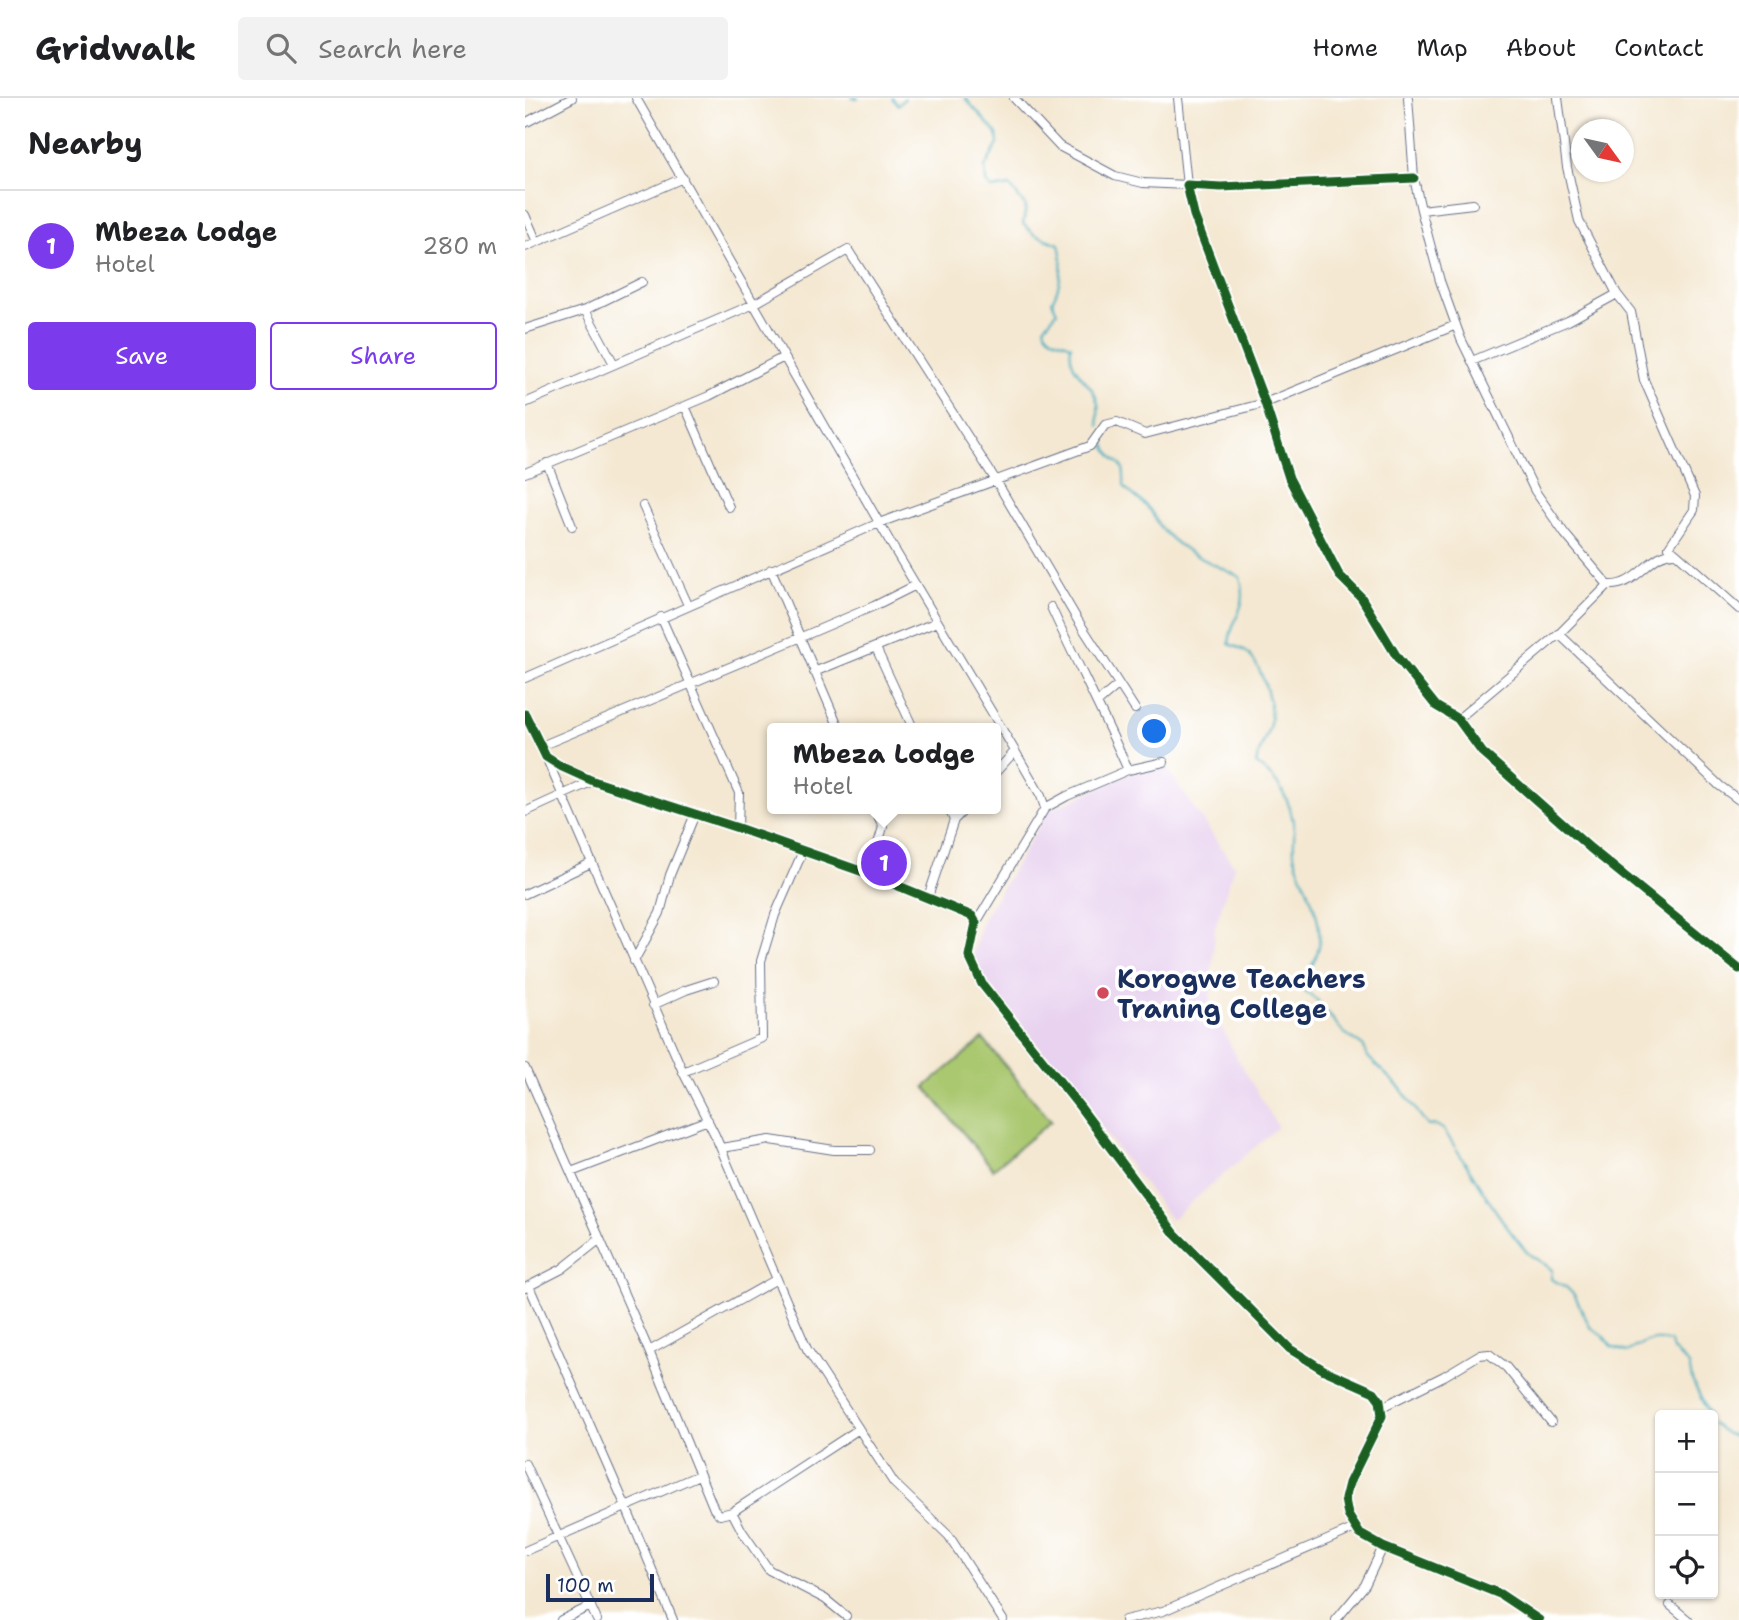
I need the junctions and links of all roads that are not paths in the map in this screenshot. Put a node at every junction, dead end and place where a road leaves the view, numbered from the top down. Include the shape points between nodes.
1 (572, 98) edge
2 (636, 98) edge
3 (1014, 98) edge
4 (1178, 98) edge
5 (1408, 98) edge
6 (1558, 98) edge
7 (525, 123) edge
8 (683, 178) junction
9 (1413, 178) junction
10 (1187, 185) junction
11 (1472, 204) dead end
12 (1421, 210) junction
13 (525, 215) edge
14 (537, 242) junction
15 (525, 247) edge
16 (642, 282) dead end
17 (1617, 294) junction
18 (754, 304) junction
19 (585, 310) junction
20 (1456, 325) junction
21 (525, 329) edge
22 (784, 357) junction
23 (1472, 361) junction
24 (614, 364) junction
25 (525, 403) edge
26 (1265, 403) junction
27 (685, 406) junction
28 (547, 463) junction
29 (525, 473) edge
30 (995, 479) junction
31 (643, 506) dead end
32 (729, 506) dead end
33 (879, 523) junction
34 (572, 526) dead end
35 (1676, 553) junction
36 (771, 569) junction
37 (916, 585) junction
38 (1608, 585) junction
39 (688, 605) junction
40 (1051, 607) dead end
41 (1739, 609) edge
42 (661, 617) junction
43 (937, 622) junction
44 (1559, 634) junction
45 (799, 638) junction
46 (876, 648) junction
47 (814, 672) junction
48 (525, 678) edge
49 (690, 683) junction
50 (1119, 684) junction
51 (1098, 702) junction
52 (1135, 709) dead end
53 (525, 714) edge
54 (1458, 719) junction
55 (837, 723) edge
56 (911, 723) edge
57 (998, 723) edge
58 (1001, 728) edge
59 (541, 746) junction
60 (1015, 751) junction
61 (546, 757) junction
62 (1164, 762) dead end
63 (1001, 766) edge
64 (1128, 770) junction
65 (593, 781) junction
66 (562, 795) junction
67 (1739, 800) edge
68 (1045, 808) junction
69 (525, 812) edge
70 (695, 814) junction
71 (877, 814) edge
72 (951, 814) edge
73 (959, 814) edge
74 (954, 820) junction
75 (738, 828) junction
76 (803, 851) junction
77 (591, 863) junction
78 (869, 874) junction
79 (525, 894) edge
80 (928, 897) junction
81 (977, 923) junction
82 (634, 961) junction
83 (1739, 969) edge
84 (714, 981) dead end
85 (653, 1005) junction
86 (525, 1068) edge
87 (683, 1072) junction
88 (528, 1081) edge
89 (708, 1120) junction
90 (721, 1149) junction
91 (870, 1150) dead end
92 (571, 1171) junction
93 (600, 1239) junction
94 (777, 1279) junction
95 (527, 1287) edge
96 (649, 1350) junction
97 (1382, 1407) junction
98 (1551, 1422) dead end
99 (859, 1429) junction
100 (525, 1464) edge
101 (699, 1475) junction
102 (626, 1507) junction
103 (732, 1512) junction
104 (1355, 1528) junction
105 (558, 1536) junction
106 (1383, 1547) junction
107 (525, 1550) edge
108 (1670, 1605) dead end
109 (591, 1606) junction
110 (1164, 1615) edge
111 (846, 1616) dead end
112 (561, 1620) edge
113 (597, 1620) edge
114 (673, 1620) edge
115 (1003, 1620) edge
116 (1125, 1620) edge
117 (1336, 1620) edge
118 (1539, 1620) edge
119 (1688, 1620) edge

1 - 7 street
2 - 8 street
3 - 10 street via 1059,146 1115,176 1152,185
4 - 10 street
5 - 9 street
6 - 17 street via 1579,221
8 - 14 street
8 - 18 street
9 - 10 street
9 - 12 street
10 - 26 street
11 - 12 street
12 - 20 street
13 - 14 street
14 - 15 street
16 - 19 street
17 - 23 street via 1568,321
17 - 35 street via 1631,312 1644,380 1695,496 1694,510 1669,547
18 - 22 street
18 - 24 street
18 - 30 street via 848,250
19 - 21 street
19 - 24 street
20 - 23 street
20 - 26 street
22 - 27 street
22 - 33 street
23 - 38 street via 1535,491
24 - 25 street
26 - 30 street via 1145,434 1117,422 1105,425 1090,446
26 - 54 street via 1289,478 1339,575 1361,597 1397,657 1436,706
27 - 28 street
27 - 32 street
28 - 29 street
28 - 34 street
30 - 33 street
30 - 50 street
31 - 39 street
33 - 36 street
33 - 37 street
35 - 38 street via 1660,556 1629,582
35 - 41 street
36 - 39 street
36 - 45 street
37 - 43 street
37 - 45 street
38 - 44 street
39 - 42 street
40 - 51 street
42 - 48 street
42 - 49 street
43 - 46 street
43 - 57 street
44 - 54 street
44 - 67 street
45 - 47 street
45 - 49 street
46 - 47 street
46 - 56 street
47 - 55 street
49 - 59 street
49 - 75 street via 739,793
50 - 51 street
50 - 52 street
51 - 64 street
53 - 59 street
54 - 83 street via 1482,752 1590,848
58 - 60 street
59 - 61 street
60 - 63 street
60 - 68 street
61 - 65 street
61 - 66 street
62 - 64 street
64 - 68 street
65 - 66 street
65 - 70 street
66 - 69 street
66 - 77 street
68 - 81 street
70 - 75 street
70 - 82 street via 660,912
71 - 78 street via 883,827
72 - 74 street
73 - 74 street
74 - 80 street
75 - 76 street
76 - 78 street
76 - 87 street via 761,961 762,1038
77 - 79 street
77 - 82 street
78 - 80 street
80 - 81 street via 966,912
81 - 97 street via 969,956 982,984 1175,1234 1290,1349 1374,1392
82 - 85 street
84 - 85 street
85 - 87 street
86 - 88 street
87 - 89 street
88 - 92 street
89 - 90 street
89 - 92 street
90 - 91 street via 770,1140 834,1150
90 - 94 street
92 - 93 street
93 - 95 street via 562,1269
93 - 96 street
94 - 96 street
94 - 99 street via 807,1349
95 - 102 street
96 - 101 street
97 - 98 street via 1479,1355 1489,1354 1506,1367
97 - 104 street via 1345,1499
99 - 103 street
99 - 115 street via 894,1483 949,1535
100 - 105 street
101 - 102 street
101 - 103 street via 713,1509 720,1515
102 - 105 street
102 - 114 street
103 - 111 street via 769,1570 825,1599
104 - 106 street
104 - 110 street
105 - 107 street
105 - 109 street
106 - 117 street via 1365,1585
106 - 118 street via 1500,1594
108 - 119 street
109 - 112 street
109 - 113 street
110 - 116 street

